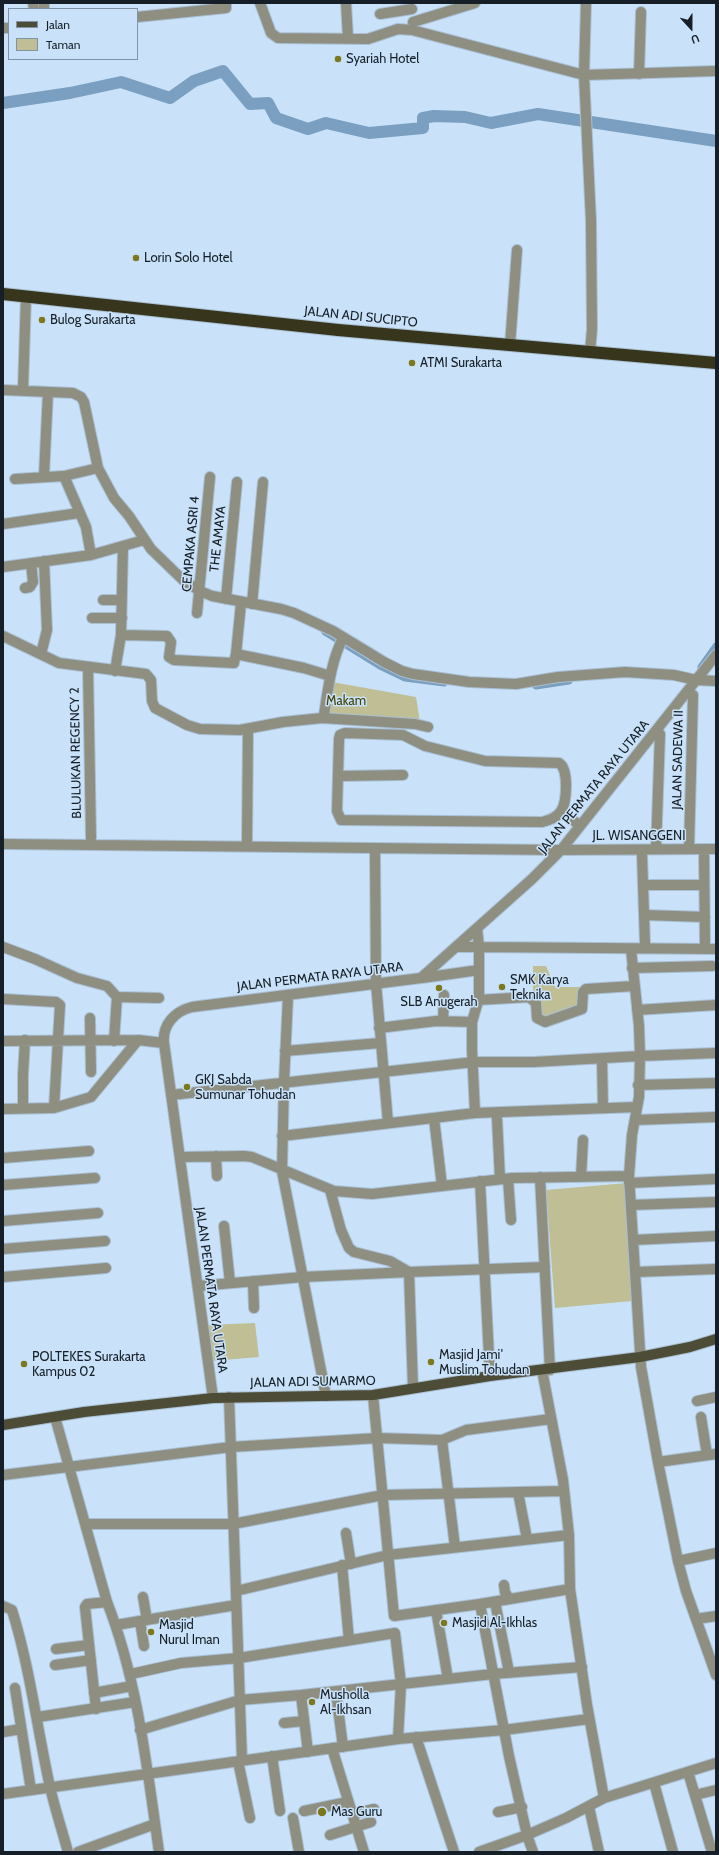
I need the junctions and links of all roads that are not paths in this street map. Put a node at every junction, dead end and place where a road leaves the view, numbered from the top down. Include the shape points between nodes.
1 (226, 3) edge
2 (260, 3) edge
3 (346, 3) edge
4 (475, 3) edge
5 (586, 3) edge
6 (411, 6) edge
7 (641, 12) dead end
8 (380, 14) dead end
9 (138, 17) edge
10 (413, 26) junction
11 (348, 38) junction
12 (716, 71) edge
13 (639, 74) junction
14 (584, 75) junction
15 (517, 250) dead end
16 (3, 294) edge
17 (26, 296) junction
18 (510, 345) junction
19 (590, 352) junction
20 (716, 362) edge
21 (3, 390) edge
22 (23, 390) junction
23 (48, 392) junction
24 (98, 468) junction
25 (44, 476) junction
26 (64, 476) junction
27 (210, 478) dead end
28 (15, 479) dead end
29 (237, 482) dead end
30 (263, 482) dead end
31 (80, 513) junction
32 (3, 524) edge
33 (144, 540) junction
34 (123, 546) junction
35 (90, 554) junction
36 (44, 561) junction
37 (31, 563) junction
38 (3, 568) edge
39 (25, 588) dead end
40 (200, 591) junction
41 (226, 599) junction
42 (103, 600) dead end
43 (122, 600) junction
44 (252, 604) junction
45 (240, 605) junction
46 (197, 613) dead end
47 (92, 618) dead end
48 (122, 618) junction
49 (121, 635) junction
50 (3, 636) edge
51 (341, 642) junction
52 (41, 654) junction
53 (236, 654) junction
54 (716, 655) edge
55 (88, 668) junction
56 (115, 672) junction
57 (330, 676) junction
58 (693, 679) junction
59 (716, 681) edge
60 (693, 695) dead end
61 (322, 718) junction
62 (428, 727) dead end
63 (248, 729) junction
64 (660, 734) dead end
65 (403, 775) dead end
66 (339, 776) junction
67 (572, 819) junction
68 (91, 838) dead end
69 (3, 844) edge
70 (247, 846) junction
71 (690, 849) junction
72 (704, 849) junction
73 (716, 849) edge
74 (556, 850) junction
75 (656, 850) junction
76 (375, 851) dead end
77 (642, 854) dead end
78 (643, 885) junction
79 (704, 885) junction
80 (644, 915) junction
81 (704, 917) junction
82 (477, 928) junction
83 (645, 944) dead end
84 (705, 945) dead end
85 (3, 947) edge
86 (457, 947) junction
87 (479, 947) junction
88 (631, 949) junction
89 (716, 949) edge
90 (712, 966) dead end
91 (632, 968) junction
92 (479, 970) junction
93 (420, 978) junction
94 (376, 983) junction
95 (634, 986) junction
96 (444, 995) dead end
97 (288, 996) junction
98 (117, 997) junction
99 (159, 998) dead end
100 (3, 999) edge
101 (478, 1000) junction
102 (716, 1005) edge
103 (637, 1010) junction
104 (90, 1018) dead end
105 (444, 1021) junction
106 (472, 1022) junction
107 (379, 1028) junction
108 (25, 1040) junction
109 (60, 1040) junction
110 (114, 1040) junction
111 (3, 1041) edge
112 (90, 1041) junction
113 (144, 1041) junction
114 (164, 1043) junction
115 (380, 1043) junction
116 (285, 1051) junction
117 (716, 1054) edge
118 (640, 1056) junction
119 (602, 1059) junction
120 (474, 1062) junction
121 (383, 1071) junction
122 (91, 1072) dead end
123 (284, 1082) junction
124 (716, 1083) edge
125 (638, 1085) junction
126 (171, 1095) junction
127 (637, 1107) junction
128 (3, 1108) edge
129 (23, 1108) junction
130 (54, 1108) junction
131 (603, 1108) junction
132 (475, 1113) junction
133 (716, 1117) edge
134 (434, 1118) junction
135 (497, 1118) dead end
136 (635, 1120) junction
137 (388, 1123) junction
138 (282, 1136) junction
139 (583, 1140) dead end
140 (89, 1151) dead end
141 (216, 1156) junction
142 (180, 1157) junction
143 (3, 1158) edge
144 (282, 1171) junction
145 (217, 1176) dead end
146 (540, 1177) junction
147 (581, 1177) junction
148 (95, 1178) dead end
149 (504, 1179) junction
150 (716, 1179) edge
151 (629, 1180) junction
152 (480, 1181) junction
153 (3, 1185) edge
154 (442, 1186) junction
155 (330, 1190) junction
156 (716, 1202) edge
157 (631, 1205) junction
158 (98, 1213) dead end
159 (511, 1220) dead end
160 (3, 1221) edge
161 (224, 1226) dead end
162 (716, 1236) edge
163 (634, 1240) junction
164 (105, 1241) dead end
165 (3, 1249) edge
166 (546, 1267) junction
167 (106, 1268) dead end
168 (716, 1269) edge
169 (484, 1270) junction
170 (409, 1272) junction
171 (636, 1272) junction
172 (3, 1277) edge
173 (303, 1277) junction
174 (253, 1281) junction
175 (230, 1283) junction
176 (198, 1286) junction
177 (254, 1308) dead end
178 (716, 1339) edge
179 (640, 1357) junction
180 (546, 1370) junction
181 (490, 1376) junction
182 (413, 1388) junction
183 (373, 1395) junction
184 (326, 1396) junction
185 (229, 1397) junction
186 (716, 1397) edge
187 (213, 1398) junction
188 (697, 1401) dead end
189 (55, 1417) junction
190 (701, 1417) dead end
191 (551, 1419) junction
192 (3, 1425) edge
193 (378, 1438) junction
194 (442, 1440) junction
195 (231, 1447) junction
196 (711, 1455) edge
197 (658, 1462) junction
198 (70, 1467) junction
199 (3, 1475) edge
200 (564, 1491) junction
201 (518, 1492) junction
202 (450, 1494) junction
203 (383, 1495) junction
204 (86, 1524) junction
205 (233, 1524) junction
206 (346, 1533) dead end
207 (569, 1535) junction
208 (527, 1539) junction
209 (456, 1547) junction
210 (716, 1553) edge
211 (388, 1555) junction
212 (678, 1561) junction
213 (346, 1565) junction
214 (504, 1585) dead end
215 (570, 1589) junction
216 (236, 1591) junction
217 (143, 1597) dead end
218 (509, 1599) junction
219 (107, 1602) junction
220 (495, 1602) junction
221 (236, 1604) junction
222 (480, 1604) junction
223 (3, 1606) edge
224 (436, 1610) junction
225 (394, 1616) junction
226 (716, 1616) edge
227 (696, 1619) junction
228 (144, 1621) junction
229 (116, 1625) junction
230 (396, 1633) junction
231 (349, 1640) junction
232 (89, 1645) junction
233 (144, 1646) dead end
234 (56, 1649) dead end
235 (713, 1656) edge
236 (239, 1658) junction
237 (91, 1660) junction
238 (55, 1665) dead end
239 (508, 1667) dead end
240 (582, 1667) junction
241 (130, 1674) junction
242 (493, 1674) junction
243 (716, 1675) edge
244 (448, 1679) junction
245 (400, 1684) junction
246 (132, 1686) junction
247 (15, 1688) dead end
248 (336, 1692) junction
249 (94, 1693) junction
250 (301, 1695) junction
251 (240, 1700) junction
252 (135, 1702) junction
253 (96, 1709) junction
254 (38, 1717) junction
255 (589, 1719) junction
256 (304, 1721) junction
257 (284, 1723) dead end
258 (21, 1728) junction
259 (140, 1730) junction
260 (504, 1730) junction
261 (3, 1732) edge
262 (416, 1737) junction
263 (398, 1739) junction
264 (343, 1747) junction
265 (332, 1748) junction
266 (308, 1752) junction
267 (272, 1756) junction
268 (240, 1760) junction
269 (716, 1763) edge
270 (688, 1772) junction
271 (148, 1773) junction
272 (654, 1783) junction
273 (50, 1787) junction
274 (31, 1790) junction
275 (716, 1790) edge
276 (3, 1794) edge
277 (695, 1796) junction
278 (604, 1798) junction
279 (348, 1802) junction
280 (522, 1807) junction
281 (589, 1807) junction
282 (374, 1808) dead end
283 (280, 1811) dead end
284 (304, 1811) dead end
285 (498, 1812) dead end
286 (352, 1814) junction
287 (250, 1818) dead end
288 (294, 1818) dead end
289 (371, 1822) dead end
290 (155, 1824) junction
291 (356, 1826) junction
292 (330, 1835) dead end
293 (527, 1835) junction
294 (483, 1851) edge
295 (68, 1852) edge
296 (78, 1852) edge
297 (159, 1852) edge
298 (299, 1852) edge
299 (364, 1852) edge
300 (454, 1852) edge
301 (533, 1852) edge
302 (599, 1852) edge
303 (673, 1852) edge
304 (712, 1852) edge

1 - 9 street via 226,8
2 - 11 street via 271,33 276,37
3 - 11 street
4 - 10 street
5 - 14 street
6 - 8 street
6 - 10 street
7 - 13 street
10 - 11 street via 368,39
10 - 14 street via 495,53
12 - 13 street
13 - 14 street
14 - 19 street via 592,329
15 - 18 street
16 - 17 highway, JALAN ADI SUCIPTO
17 - 18 highway, JALAN ADI SUCIPTO via 338,330
17 - 22 street
18 - 19 highway, JALAN ADI SUCIPTO
19 - 20 highway, JALAN ADI SUCIPTO
21 - 22 street
22 - 23 street
23 - 24 street via 74,393 83,399
23 - 25 street
24 - 26 street
24 - 33 street via 114,498
25 - 26 street
25 - 28 street
26 - 31 street
27 - 40 street, CEMPAKA ASRI 4
29 - 41 street, THE AMAYA
30 - 44 street
31 - 32 street
31 - 35 street via 86,526
33 - 34 street
33 - 40 street via 179,576
34 - 35 street
34 - 43 street
35 - 36 street
36 - 37 street
36 - 52 street via 47,630
37 - 38 street
37 - 39 street via 33,582 30,587
40 - 41 street
40 - 46 street, CEMPAKA ASRI 4
41 - 45 street
42 - 43 street
43 - 48 street
44 - 45 street
44 - 51 street via 294,613 322,625
45 - 53 street
47 - 48 street
48 - 49 street
49 - 53 street via 167,636 171,642 169,657 174,660 234,663
49 - 56 street
50 - 52 street
51 - 57 street
51 - 58 street via 402,671 469,682 523,684 558,677 625,672 674,675
52 - 55 street via 59,664
53 - 57 street
54 - 58 street, JALAN PERMATA RAYA UTARA
55 - 56 street
55 - 68 street, BLULUKAN REGENCY 2
56 - 63 street via 148,676 152,683 152,701 155,708 186,725 210,730
57 - 61 street
58 - 59 street
58 - 67 street, JALAN PERMATA RAYA UTARA
60 - 71 street, JALAN SADEWA II
61 - 62 street
61 - 63 street
63 - 70 street
64 - 75 street
65 - 66 street
66 - 67 street via 337,814 343,821 542,822 556,817
66 - 67 street via 339,739 342,734 403,735 425,746 485,761 559,763 563,767 565,801
67 - 74 street, JALAN PERMATA RAYA UTARA
69 - 70 street, JL. WISANGGENI
70 - 74 street, JL. WISANGGENI
71 - 72 street, JL. WISANGGENI
71 - 75 street, JL. WISANGGENI
72 - 73 street, JL. WISANGGENI
72 - 79 street
74 - 75 street, JL. WISANGGENI
74 - 82 street, JALAN PERMATA RAYA UTARA
76 - 94 street
77 - 78 street
78 - 79 street
78 - 80 street
79 - 81 street
80 - 81 street
80 - 83 street
81 - 84 street
82 - 86 street, JALAN PERMATA RAYA UTARA
82 - 87 street
85 - 98 street via 77,978 107,986
86 - 87 street
86 - 93 street, JALAN PERMATA RAYA UTARA
87 - 88 street
87 - 92 street
88 - 89 street
88 - 91 street
90 - 91 street
91 - 95 street
92 - 93 street
92 - 101 street
93 - 94 street, JALAN PERMATA RAYA UTARA
94 - 97 street, JALAN PERMATA RAYA UTARA
94 - 107 street
95 - 101 street via 586,989 582,1009 545,1022 537,1018 536,1003 529,997
95 - 103 street
96 - 105 street
97 - 114 street, JALAN PERMATA RAYA UTARA via 181,1010 163,1033
97 - 116 street
98 - 99 street
98 - 110 street
100 - 109 street via 58,1003 61,1007
101 - 106 street
102 - 103 street
103 - 118 street
104 - 112 street
105 - 106 street
105 - 107 street
106 - 120 street
107 - 115 street
108 - 109 street
108 - 111 street
108 - 129 street
109 - 112 street
109 - 130 street
110 - 112 street
110 - 113 street
112 - 122 street
113 - 114 street
113 - 130 street via 94,1095
114 - 126 street, JALAN PERMATA RAYA UTARA
115 - 116 street
115 - 121 street
116 - 123 street
117 - 118 street
118 - 119 street
118 - 125 street
119 - 120 street
119 - 131 street
120 - 121 street
120 - 132 street
121 - 123 street
121 - 137 street
123 - 126 street
123 - 138 street
124 - 125 street
125 - 127 street
126 - 142 street, JALAN PERMATA RAYA UTARA
127 - 131 street
127 - 136 street
128 - 129 street
129 - 130 street
131 - 132 street
132 - 134 street
133 - 136 street
134 - 137 street
134 - 154 street
135 - 149 street
136 - 151 street
137 - 138 street
138 - 144 street
139 - 147 street
140 - 143 street
141 - 142 street
141 - 144 street via 252,1157
141 - 145 street
142 - 176 street, JALAN PERMATA RAYA UTARA
144 - 155 street
144 - 173 street
146 - 147 street
146 - 149 street
146 - 166 street
147 - 151 street
148 - 153 street
149 - 152 street
149 - 159 street
150 - 151 street
151 - 157 street
152 - 154 street
152 - 169 street
154 - 155 street via 372,1194
155 - 170 street via 349,1248 354,1252 390,1261
156 - 157 street
157 - 163 street
158 - 160 street
161 - 175 street
162 - 163 street
163 - 171 street
164 - 165 street
166 - 169 street
166 - 180 street
167 - 172 street
168 - 171 street
169 - 170 street
169 - 181 street
170 - 173 street
170 - 182 street
171 - 179 street
173 - 174 street
173 - 184 street
174 - 175 street
174 - 177 street
175 - 176 street
176 - 187 street, JALAN PERMATA RAYA UTARA
178 - 179 main road, JALAN ADI SUMARMO via 690,1348
179 - 180 main road, JALAN ADI SUMARMO
179 - 197 street
180 - 181 main road, JALAN ADI SUMARMO
180 - 191 street
181 - 182 main road, JALAN ADI SUMARMO
182 - 183 main road, JALAN ADI SUMARMO
183 - 184 main road, JALAN ADI SUMARMO
183 - 193 street
184 - 185 main road, JALAN ADI SUMARMO
185 - 187 main road, JALAN ADI SUMARMO
185 - 195 street
186 - 188 street
187 - 189 main road, JALAN ADI SUMARMO
189 - 192 main road, JALAN ADI SUMARMO
189 - 198 street
190 - 196 street
191 - 194 street via 472,1429
191 - 200 street
193 - 194 street
193 - 195 street
193 - 203 street
194 - 202 street
195 - 198 street
195 - 205 street
196 - 197 street
197 - 212 street
198 - 199 street
198 - 204 street
200 - 201 street
200 - 207 street
201 - 202 street
201 - 208 street
202 - 203 street
202 - 209 street
203 - 205 street
203 - 211 street
204 - 205 street
204 - 219 street
205 - 216 street
206 - 213 street
207 - 208 street
207 - 215 street
208 - 209 street
209 - 211 street
210 - 212 street
211 - 213 street
211 - 225 street
212 - 227 street
213 - 216 street
213 - 231 street
214 - 218 street
215 - 218 street
215 - 240 street
216 - 221 street
217 - 228 street
218 - 220 street
219 - 229 street
219 - 232 street via 86,1605
220 - 222 street
220 - 239 street
221 - 228 street
221 - 236 street
222 - 224 street
222 - 242 street
223 - 254 street via 12,1610 16,1622
224 - 225 street
224 - 244 street
225 - 230 street
226 - 227 street
227 - 235 street
228 - 229 street
228 - 233 street
229 - 241 street
230 - 231 street
230 - 245 street
231 - 236 street
232 - 234 street
232 - 237 street
235 - 243 street
236 - 241 street via 181,1663
236 - 251 street
237 - 238 street
237 - 249 street
240 - 242 street
240 - 255 street
241 - 246 street
242 - 244 street
242 - 260 street
244 - 245 street
245 - 248 street
245 - 263 street
246 - 249 street
246 - 252 street
247 - 258 street
248 - 250 street
248 - 264 street
249 - 253 street
250 - 251 street
250 - 256 street
251 - 259 street
251 - 268 street
252 - 253 street
252 - 259 street
253 - 254 street
254 - 273 street
255 - 260 street
255 - 278 street
256 - 257 street
256 - 266 street
258 - 261 street
258 - 274 street
259 - 271 street
260 - 262 street
260 - 280 street
262 - 263 street
262 - 300 street
263 - 264 street
264 - 265 street
265 - 266 street
265 - 279 street
266 - 267 street
267 - 268 street
267 - 283 street
268 - 271 street
268 - 287 street
269 - 270 street
270 - 272 street
270 - 277 street
271 - 273 street
271 - 290 street
272 - 278 street
272 - 303 street
273 - 274 street
273 - 295 street
274 - 276 street
275 - 277 street
277 - 304 street
278 - 281 street
279 - 284 street
279 - 286 street
280 - 285 street
280 - 293 street
281 - 293 street
281 - 302 street
282 - 286 street
286 - 291 street
288 - 298 street
289 - 291 street
290 - 296 street
290 - 297 street
291 - 292 street
291 - 299 street
293 - 294 street
293 - 301 street

